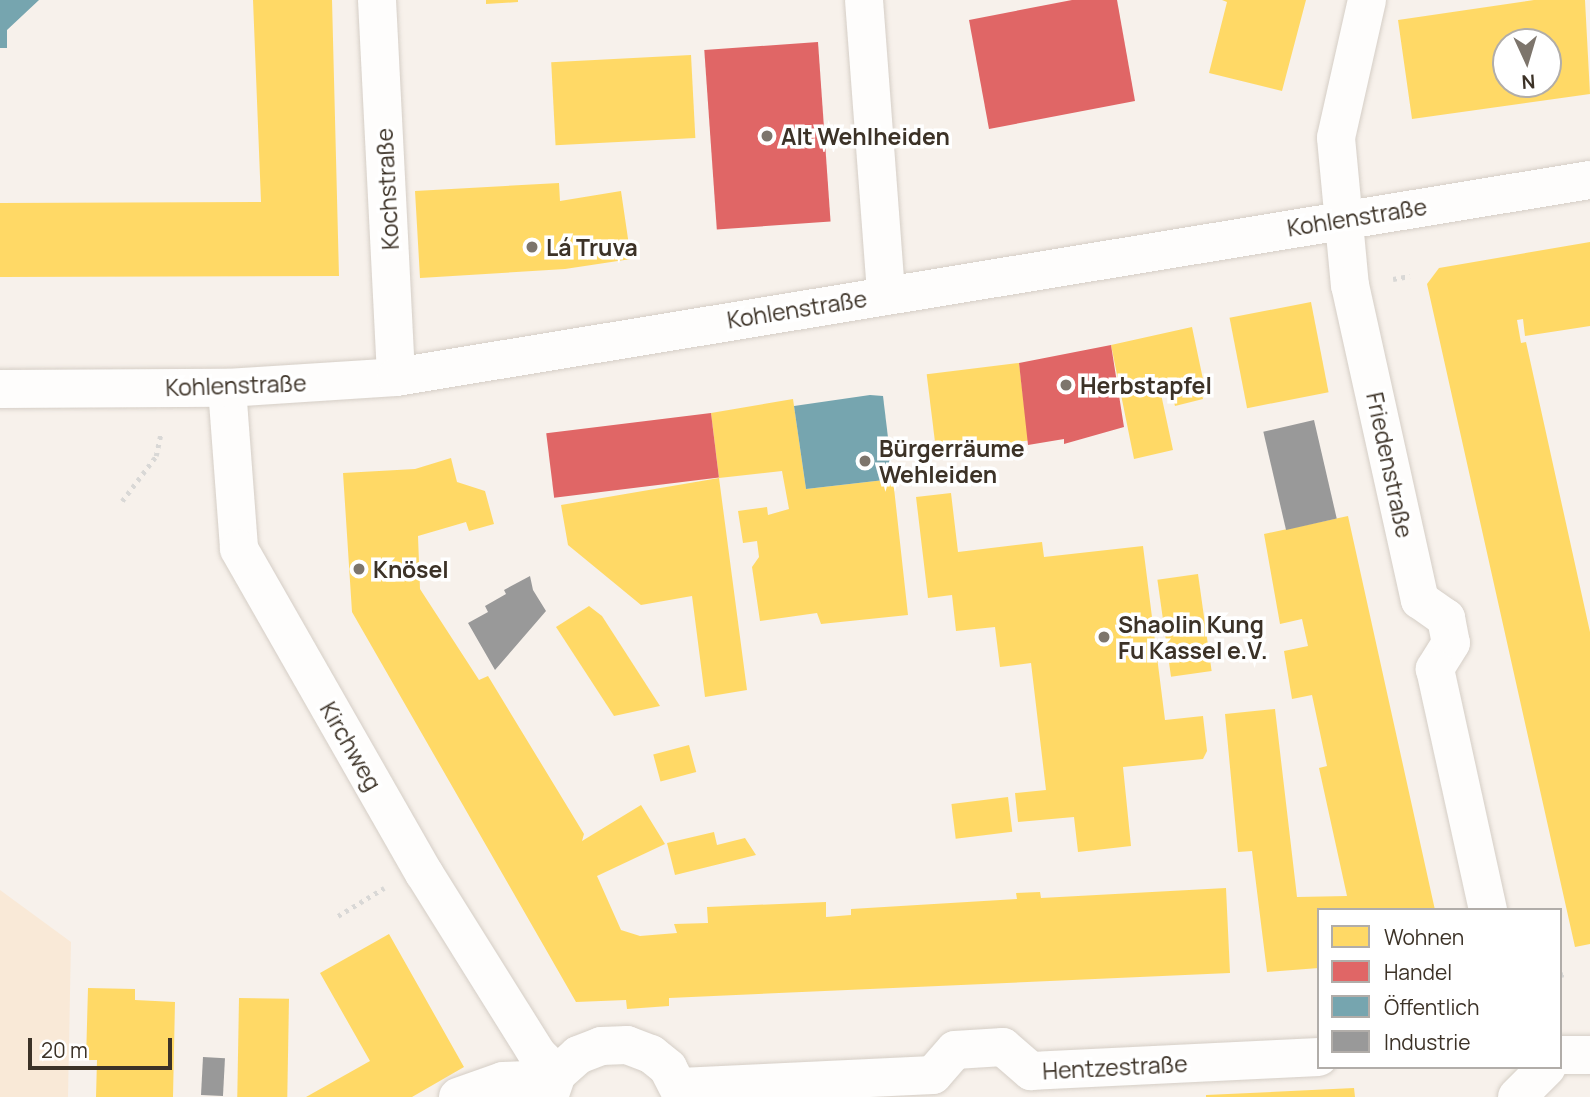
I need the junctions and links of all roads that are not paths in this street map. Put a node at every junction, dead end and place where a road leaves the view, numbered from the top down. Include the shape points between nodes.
1 (376, 0) edge
2 (864, 0) edge
3 (1367, 0) edge
4 (1590, 180) edge
5 (1347, 218) junction
6 (886, 295) junction
7 (396, 377) junction
8 (228, 388) junction
9 (0, 390) edge
10 (1488, 908) edge
11 (1562, 1055) edge
12 (1590, 1055) edge
13 (1317, 1057) edge
14 (1545, 1069) edge
15 (553, 1084) edge
16 (681, 1092) edge
17 (458, 1097) edge
18 (1517, 1097) edge

1 - 7 street, Kochstraße
2 - 6 street
3 - 5 street, Friedenstraße via 1336,138
4 - 5 street, Kohlenstraße
5 - 6 street, Kohlenstraße
5 - 10 street, Friedenstraße via 1350,285 1420,600 1446,618 1451,643 1434,669
6 - 7 street, Kohlenstraße
7 - 8 street, Kohlenstraße
8 - 9 street, Kohlenstraße
8 - 15 street, Kirchweg via 239,549 424,873
11 - 12 street
13 - 16 street, Hentzestraße via 1031,1071 1003,1047 955,1050 933,1075
14 - 18 street
15 - 16 street via 589,1050 627,1045 651,1054 668,1068
15 - 17 street via 503,1081

